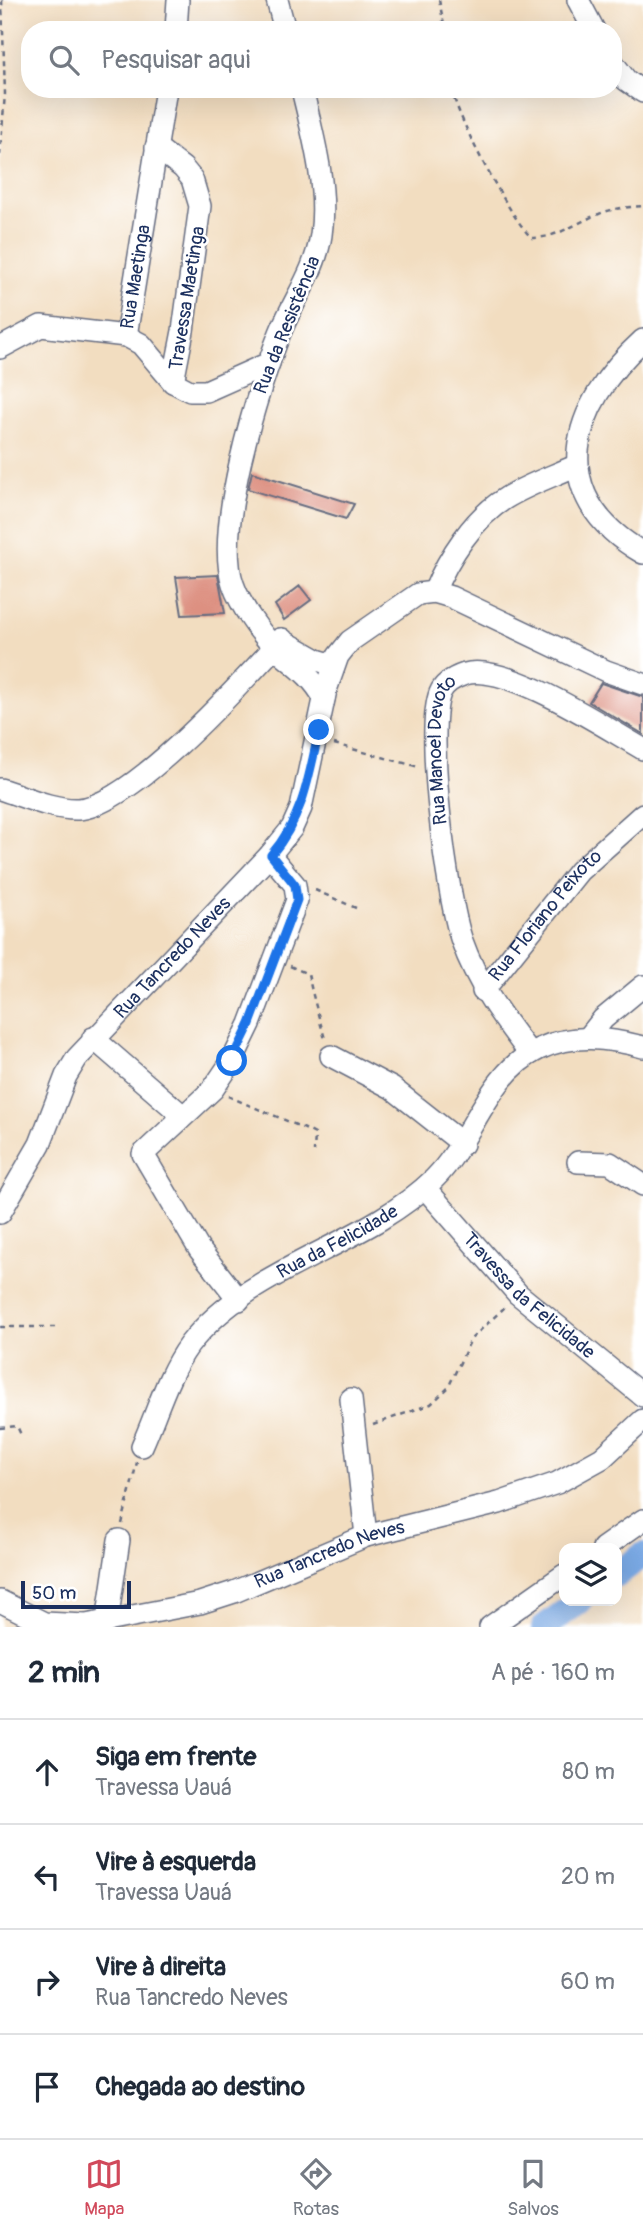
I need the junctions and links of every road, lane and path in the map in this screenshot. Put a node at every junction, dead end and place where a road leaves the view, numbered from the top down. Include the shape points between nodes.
1 (2, 0) edge
2 (178, 0) edge
3 (276, 0) edge
4 (439, 0) edge
5 (578, 0) edge
6 (177, 21) edge
7 (282, 21) edge
8 (443, 21) edge
9 (589, 21) edge
10 (622, 74) edge
11 (643, 92) edge
12 (164, 98) edge
13 (304, 98) edge
14 (453, 98) edge
15 (156, 148) junction
16 (0, 155) edge
17 (643, 206) edge
18 (126, 336) junction
19 (643, 340) edge
20 (0, 348) edge
21 (269, 363) junction
22 (173, 382) junction
23 (575, 466) junction
24 (643, 552) edge
25 (434, 592) junction
26 (274, 640) junction
27 (334, 665) junction
28 (643, 683) edge
29 (324, 698) junction
30 (317, 740) junction
31 (643, 749) edge
32 (436, 772) junction
33 (0, 789) edge
34 (643, 814) edge
35 (271, 855) junction
36 (295, 885) junction
37 (356, 908) dead end
38 (275, 958) junction
39 (643, 986) edge
40 (483, 991) junction
41 (93, 1038) junction
42 (588, 1038) junction
43 (643, 1047) edge
44 (530, 1054) junction
45 (331, 1056) joint
46 (213, 1089) junction
47 (183, 1116) junction
48 (463, 1144) junction
49 (314, 1152) dead end
50 (578, 1162) dead end
51 (643, 1185) edge
52 (425, 1188) junction
53 (0, 1213) edge
54 (518, 1294) junction
55 (239, 1300) junction
56 (0, 1327) edge
57 (57, 1327) dead end
58 (643, 1396) edge
59 (351, 1399) dead end
60 (643, 1420) edge
61 (0, 1428) edge
62 (353, 1431) junction
63 (22, 1437) dead end
64 (142, 1446) joint
65 (643, 1520) edge
66 (366, 1536) junction
67 (119, 1540) joint
68 (610, 1543) edge
69 (559, 1579) edge
70 (0, 1601) edge
71 (107, 1622) junction
72 (44, 1625) edge
73 (490, 1627) edge

1 - 16 path via 5,94
2 - 6 street
3 - 7 street
4 - 8 path
5 - 9 street
10 - 11 street
12 - 15 street, Rua Maetinga
13 - 21 street, Rua da Resistência via 322,199 320,238
14 - 17 path via 481,157 521,228 532,238 551,238 600,213
15 - 18 street, Rua Maetinga
15 - 22 street, Travessa Maetinga via 192,179 200,206
18 - 20 street via 41,326
18 - 22 street, Rua Maetinga via 146,349
19 - 23 street via 584,415
21 - 22 street via 205,391 190,391
21 - 26 street, Rua da Resistência via 239,474 227,548 238,596 249,615
23 - 24 street via 601,519
23 - 25 street via 489,509
25 - 27 street via 418,594 350,641
25 - 28 street via 606,671
26 - 27 street, Rua da Resistência
26 - 29 street, Rua da Resistência
26 - 33 street via 165,758 94,805 67,808
27 - 29 street
29 - 30 street, Rua Tancredo Neves
30 - 32 path
30 - 35 street, Rua Tancredo Neves via 301,808
31 - 32 street, Rua Manoel Devoto via 544,694 494,673 466,674 449,681 440,692
32 - 40 street, Rua Manoel Devoto via 461,939
34 - 40 street, Rua Floriano Peixoto via 579,871
35 - 36 street
35 - 41 street, Rua Tancredo Neves
36 - 37 path
36 - 38 street via 297,900
38 - 45 path via 308,974 311,998
38 - 46 street via 243,1042
39 - 42 street
40 - 44 street, Rua Manoel Devoto
41 - 47 street
41 - 53 street, Rua Tancredo Neves via 65,1076 40,1144
42 - 43 street, Rua da Felicidade
42 - 44 street, Rua da Felicidade via 547,1045
44 - 48 street, Rua da Felicidade via 490,1096
45 - 48 street via 392,1088
46 - 47 street
46 - 49 path via 274,1116 284,1116 315,1134
47 - 55 street via 145,1151 144,1158 199,1249
48 - 52 street, Rua da Felicidade
50 - 51 street via 610,1163
52 - 54 street, Travessa da Felicidade
52 - 55 street, Rua da Felicidade
54 - 58 street, Travessa da Felicidade
54 - 62 path via 471,1339 448,1388 431,1404
55 - 64 street, Rua da Felicidade via 189,1346
56 - 57 path
59 - 62 street
60 - 66 street, Rua Tancredo Neves via 602,1458 558,1483 499,1503
61 - 63 path via 17,1426
62 - 66 street
64 - 67 path
65 - 68 street
66 - 71 street, Rua Tancredo Neves via 234,1592
67 - 71 street
69 - 73 street
70 - 72 street, Rua Tancredo Neves
71 - 72 street, Rua Tancredo Neves

